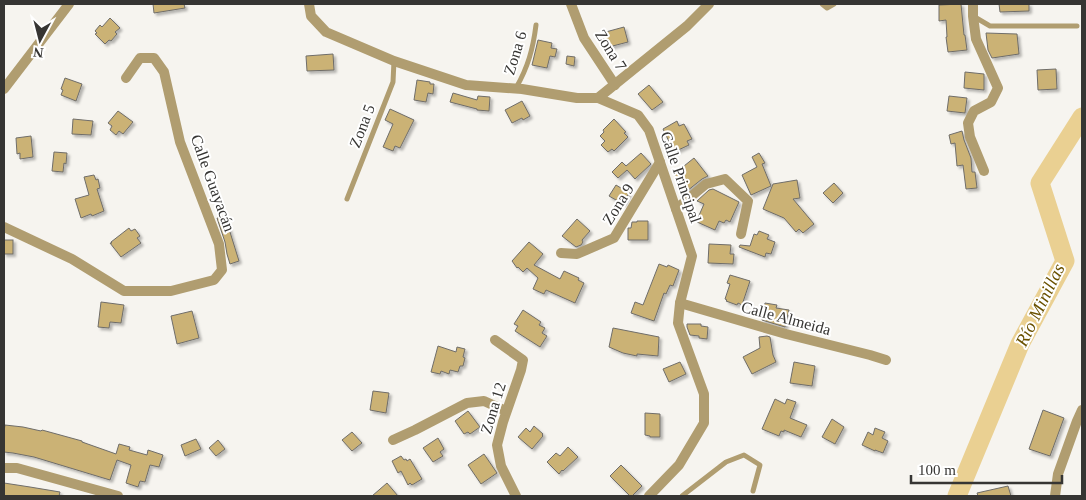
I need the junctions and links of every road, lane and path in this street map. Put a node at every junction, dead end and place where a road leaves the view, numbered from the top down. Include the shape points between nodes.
1 (69, 4) edge
2 (309, 4) edge
3 (571, 4) edge
4 (709, 4) edge
5 (822, 4) edge
6 (834, 4) edge
7 (973, 4) edge
8 (973, 16) junction
9 (536, 25) dead end
10 (1077, 26) dead end
11 (394, 61) junction
12 (126, 78) dead end
13 (615, 85) junction
14 (516, 88) junction
15 (4, 90) edge
16 (598, 98) junction
17 (660, 162) junction
18 (984, 172) dead end
19 (347, 199) dead end
20 (676, 209) junction
21 (4, 227) edge
22 (741, 234) dead end
23 (561, 253) dead end
24 (680, 302) junction
25 (495, 340) dead end
26 (886, 360) dead end
27 (1082, 410) edge
28 (506, 411) junction
29 (1080, 422) edge
30 (393, 440) dead end
31 (4, 468) edge
32 (753, 492) dead end
33 (118, 496) edge
34 (516, 496) edge
35 (649, 496) edge
36 (682, 496) edge
37 (1055, 496) edge

1 - 15 street
2 - 11 street, Calle Principal via 310,16 326,32
3 - 13 street, Zona 7 via 584,38
4 - 13 street
5 - 6 lane via 827,8
7 - 8 street
8 - 10 lane via 990,26
8 - 18 street via 976,39 998,88 991,102 974,111 968,124 970,138
9 - 14 lane, Zona 6 via 529,61
11 - 14 street, Calle Principal via 466,85
11 - 19 lane, Zona 5 via 393,82
12 - 21 street, Calle Guayacán via 140,58 154,58 164,72 180,142 219,244 222,270 214,280 171,291 124,291 72,259
13 - 16 street
14 - 16 street, Calle Principal via 577,98
16 - 17 street, Calle Principal via 638,115 650,130
17 - 20 street, Calle Principal
17 - 23 street, Zona 9 via 614,238 577,254
20 - 22 street via 706,184 725,180 748,201
20 - 24 street, Calle Principal via 692,256
24 - 26 street, Calle Almeida
24 - 35 street, Calle Principal via 678,323 704,394 704,423 679,465
25 - 28 street, Zona 12 via 523,360
27 - 29 street
28 - 30 street via 484,401 467,403
28 - 34 street, Zona 12 via 497,444 501,466
29 - 37 street via 1058,474
31 - 33 street via 17,468
32 - 36 lane via 760,466 744,455 726,462

